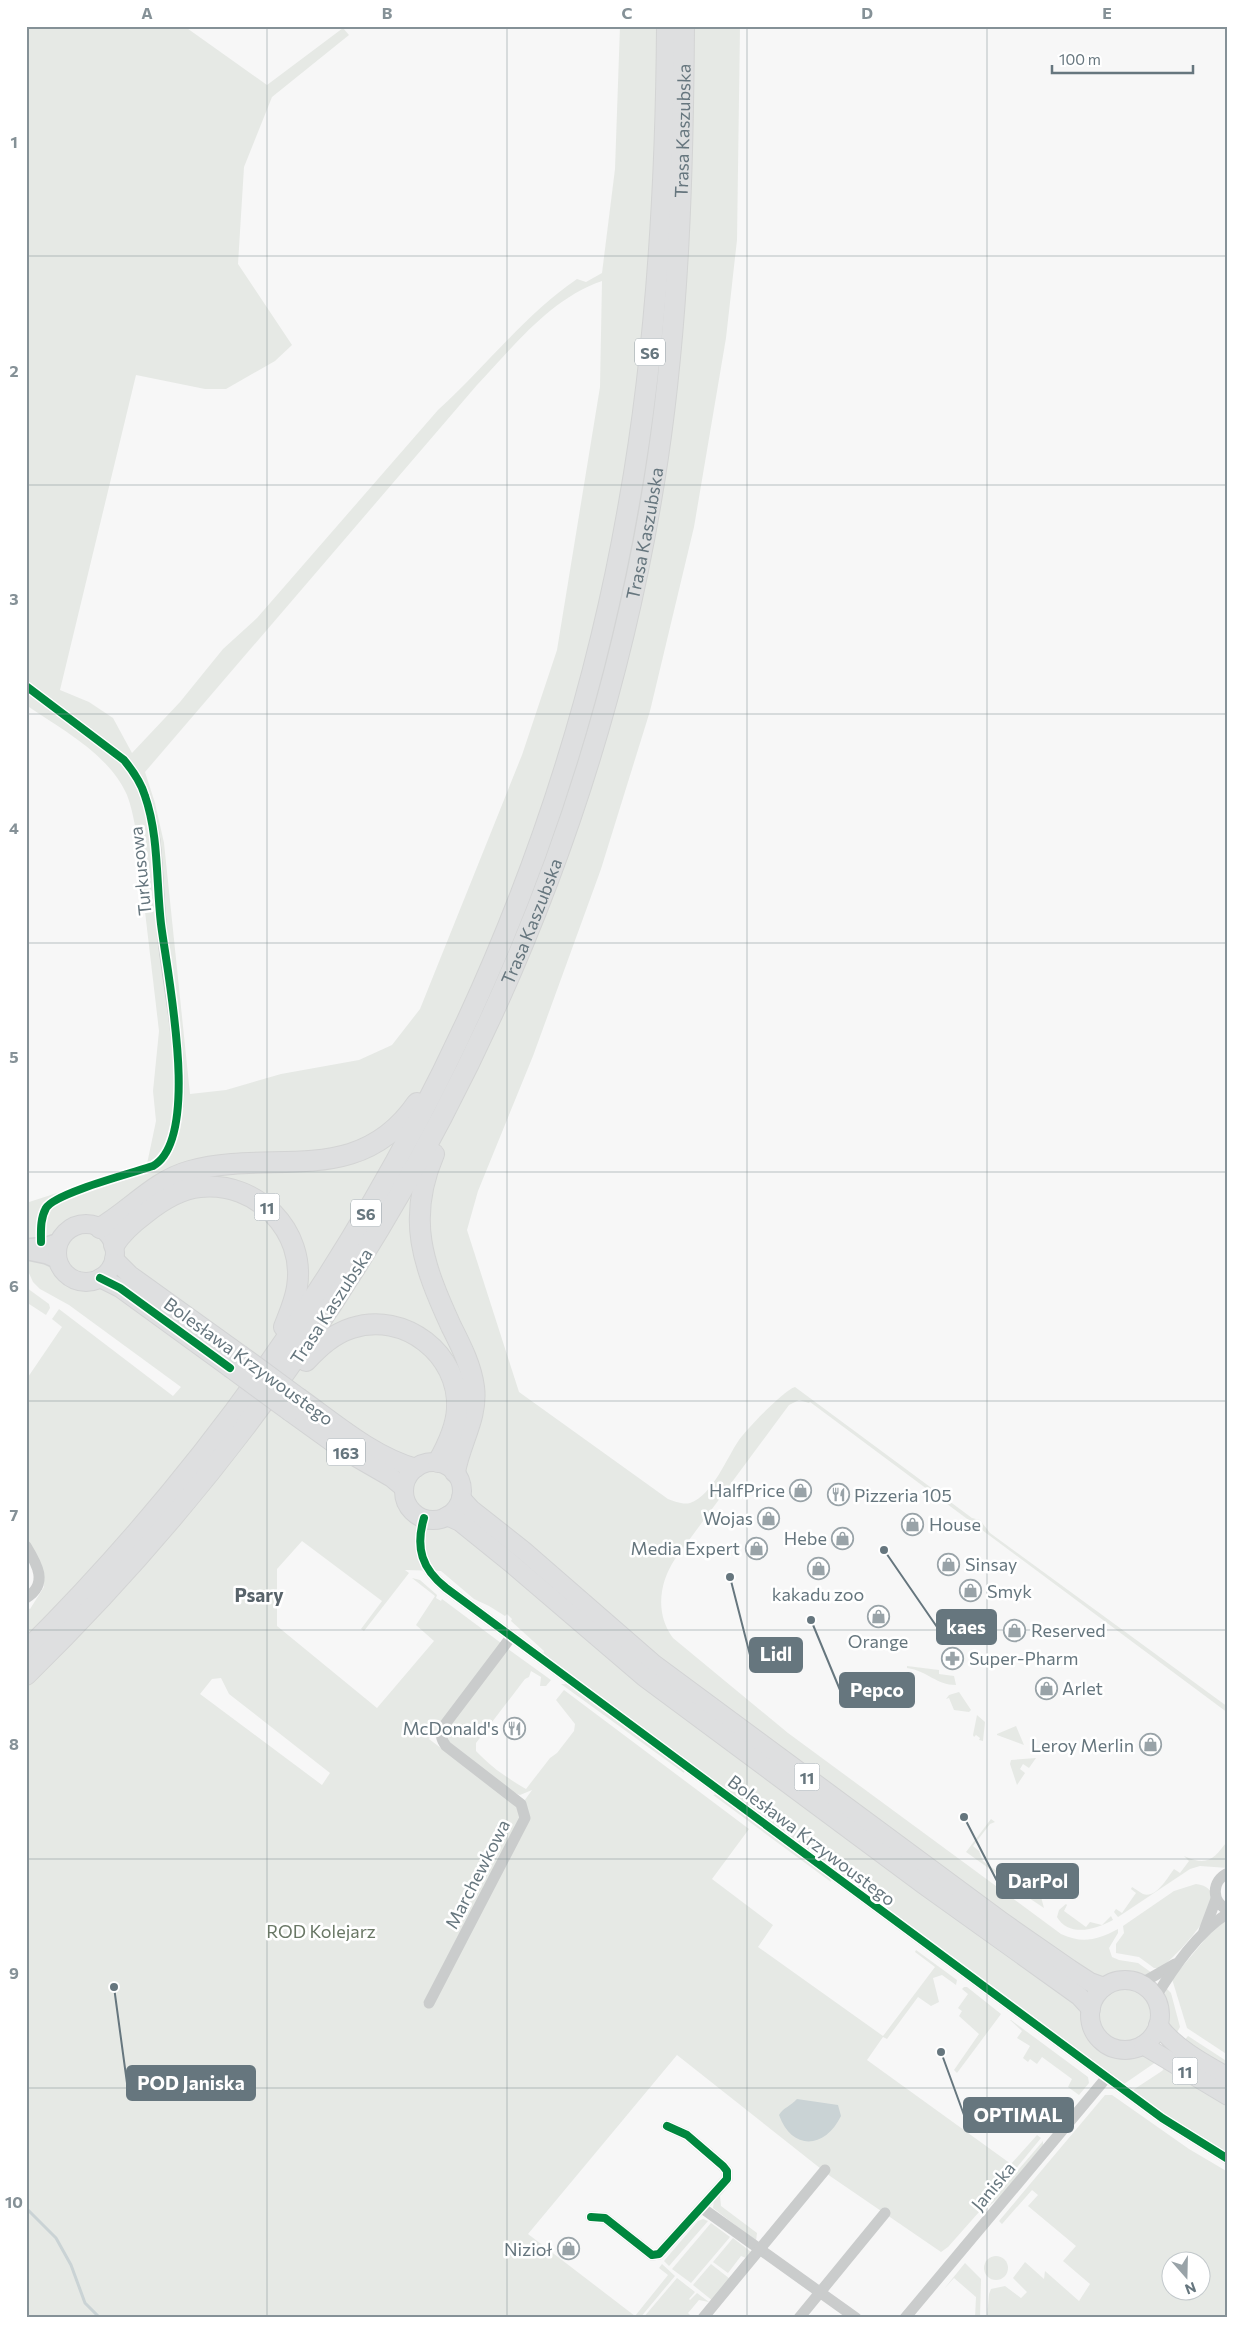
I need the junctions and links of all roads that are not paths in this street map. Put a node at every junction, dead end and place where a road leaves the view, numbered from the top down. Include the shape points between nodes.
1 (666, 26) edge
2 (684, 26) edge
3 (26, 686) edge
4 (455, 1048) junction
5 (456, 1091) junction
6 (178, 1106) dead end
7 (100, 1228) junction
8 (59, 1241) junction
9 (26, 1247) edge
10 (26, 1252) edge
11 (114, 1252) junction
12 (58, 1261) junction
13 (100, 1278) junction
14 (235, 1361) junction
15 (265, 1369) junction
16 (268, 1399) junction
17 (295, 1405) junction
18 (447, 1467) junction
19 (416, 1468) junction
20 (404, 1488) junction
21 (461, 1498) junction
22 (447, 1516) junction
23 (424, 1518) junction
24 (26, 1546) edge
25 (26, 1598) edge
26 (511, 1637) junction
27 (26, 1651) edge
28 (26, 1675) edge
29 (1228, 1873) edge
30 (1216, 1899) junction
31 (1228, 1912) edge
32 (1202, 1934) junction
33 (1179, 1961) junction
34 (1140, 1984) junction
35 (1104, 1987) junction
36 (1155, 1998) junction
37 (429, 2003) dead end
38 (1090, 2009) junction
39 (1158, 2025) junction
40 (1143, 2044) junction
41 (1228, 2076) edge
42 (1107, 2077) junction
43 (1228, 2096) edge
44 (667, 2126) dead end
45 (1228, 2159) edge
46 (825, 2170) dead end
47 (702, 2208) junction
48 (885, 2214) dead end
49 (591, 2217) dead end
50 (759, 2249) junction
51 (820, 2292) junction
52 (703, 2318) edge
53 (799, 2318) edge
54 (856, 2318) edge
55 (905, 2318) edge

1 - 4 highway, Trasa Kaszubska / S6 via 664,162 657,277 647,384 630,503 583,705 540,843 498,952
2 - 5 highway, Trasa Kaszubska / S6 via 682,176 674,323 657,460 633,592 600,719 559,849 504,989
3 - 6 street, Turkusowa via 124,760 135,773 145,796 155,845 179,1064
4 - 7 highway via 404,1120 390,1134 366,1149 332,1159 216,1166 186,1172 155,1187
4 - 15 highway, Trasa Kaszubska / S6 via 410,1137 360,1223
5 - 16 highway, Trasa Kaszubska / S6 via 370,1247
5 - 18 highway via 426,1176 419,1222 421,1248 429,1274 473,1382 473,1417
7 - 8 main road via 86,1224 75,1226
7 - 11 main road via 108,1235
8 - 9 main road
8 - 12 main road
10 - 12 main road
11 - 13 main road via 110,1268
11 - 14 main road, Bolesława Krzywoustego via 130,1275
11 - 15 highway, 11 via 124,1231 163,1200 186,1189 222,1187 250,1196 267,1207 280,1220 292,1240 298,1278 296,1296
12 - 13 main road via 65,1273 76,1280 87,1282
13 - 14 main road, Bolesława Krzywoustego
14 - 17 main road, Bolesława Krzywoustego, bridge
15 - 27 highway, Trasa Kaszubska / S6 via 143,1526
16 - 18 highway via 322,1345 343,1332 371,1324 406,1330 419,1336 438,1353 449,1370 455,1389 457,1404
16 - 28 highway, Trasa Kaszubska / S6 via 164,1530
17 - 19 main road, Bolesława Krzywoustego
17 - 20 main road, Bolesława Krzywoustego / 163 via 340,1448
18 - 19 main road via 425,1463
18 - 21 main road via 462,1484
19 - 20 main road
20 - 23 main road via 409,1506
21 - 22 main road via 456,1509
21 - 35 main road, 11 via 654,1664 1004,1923 1090,1982
22 - 23 main road via 437,1520
22 - 38 main road, 11 via 460,1522 512,1564 644,1678 1079,1996
23 - 26 street, Bolesława Krzywoustego via 419,1548 426,1568 442,1585
24 - 25 street via 39,1571 40,1582
26 - 37 street, Marchewkowa via 441,1733 446,1746 521,1804 525,1818
26 - 42 street, Bolesława Krzywoustego
29 - 30 street via 1216,1885
30 - 31 street
30 - 32 street
31 - 32 street
32 - 33 street
33 - 34 street
33 - 36 street
34 - 35 main road via 1121,1980
34 - 36 main road
35 - 38 main road
36 - 39 main road via 1159,2010
38 - 40 main road, 11 via 1092,2026 1104,2043 1123,2050
39 - 40 main road via 1153,2036
39 - 41 main road, 11 via 1176,2044
40 - 43 main road, 11
42 - 45 street, Bolesława Krzywoustego via 1188,2135
42 - 55 street, Janiska
44 - 47 street via 686,2136 726,2168 727,2178
46 - 50 street
47 - 49 street via 660,2254 652,2255 605,2218
47 - 50 street
48 - 51 street
50 - 51 street
50 - 52 street
51 - 53 street
51 - 54 street

